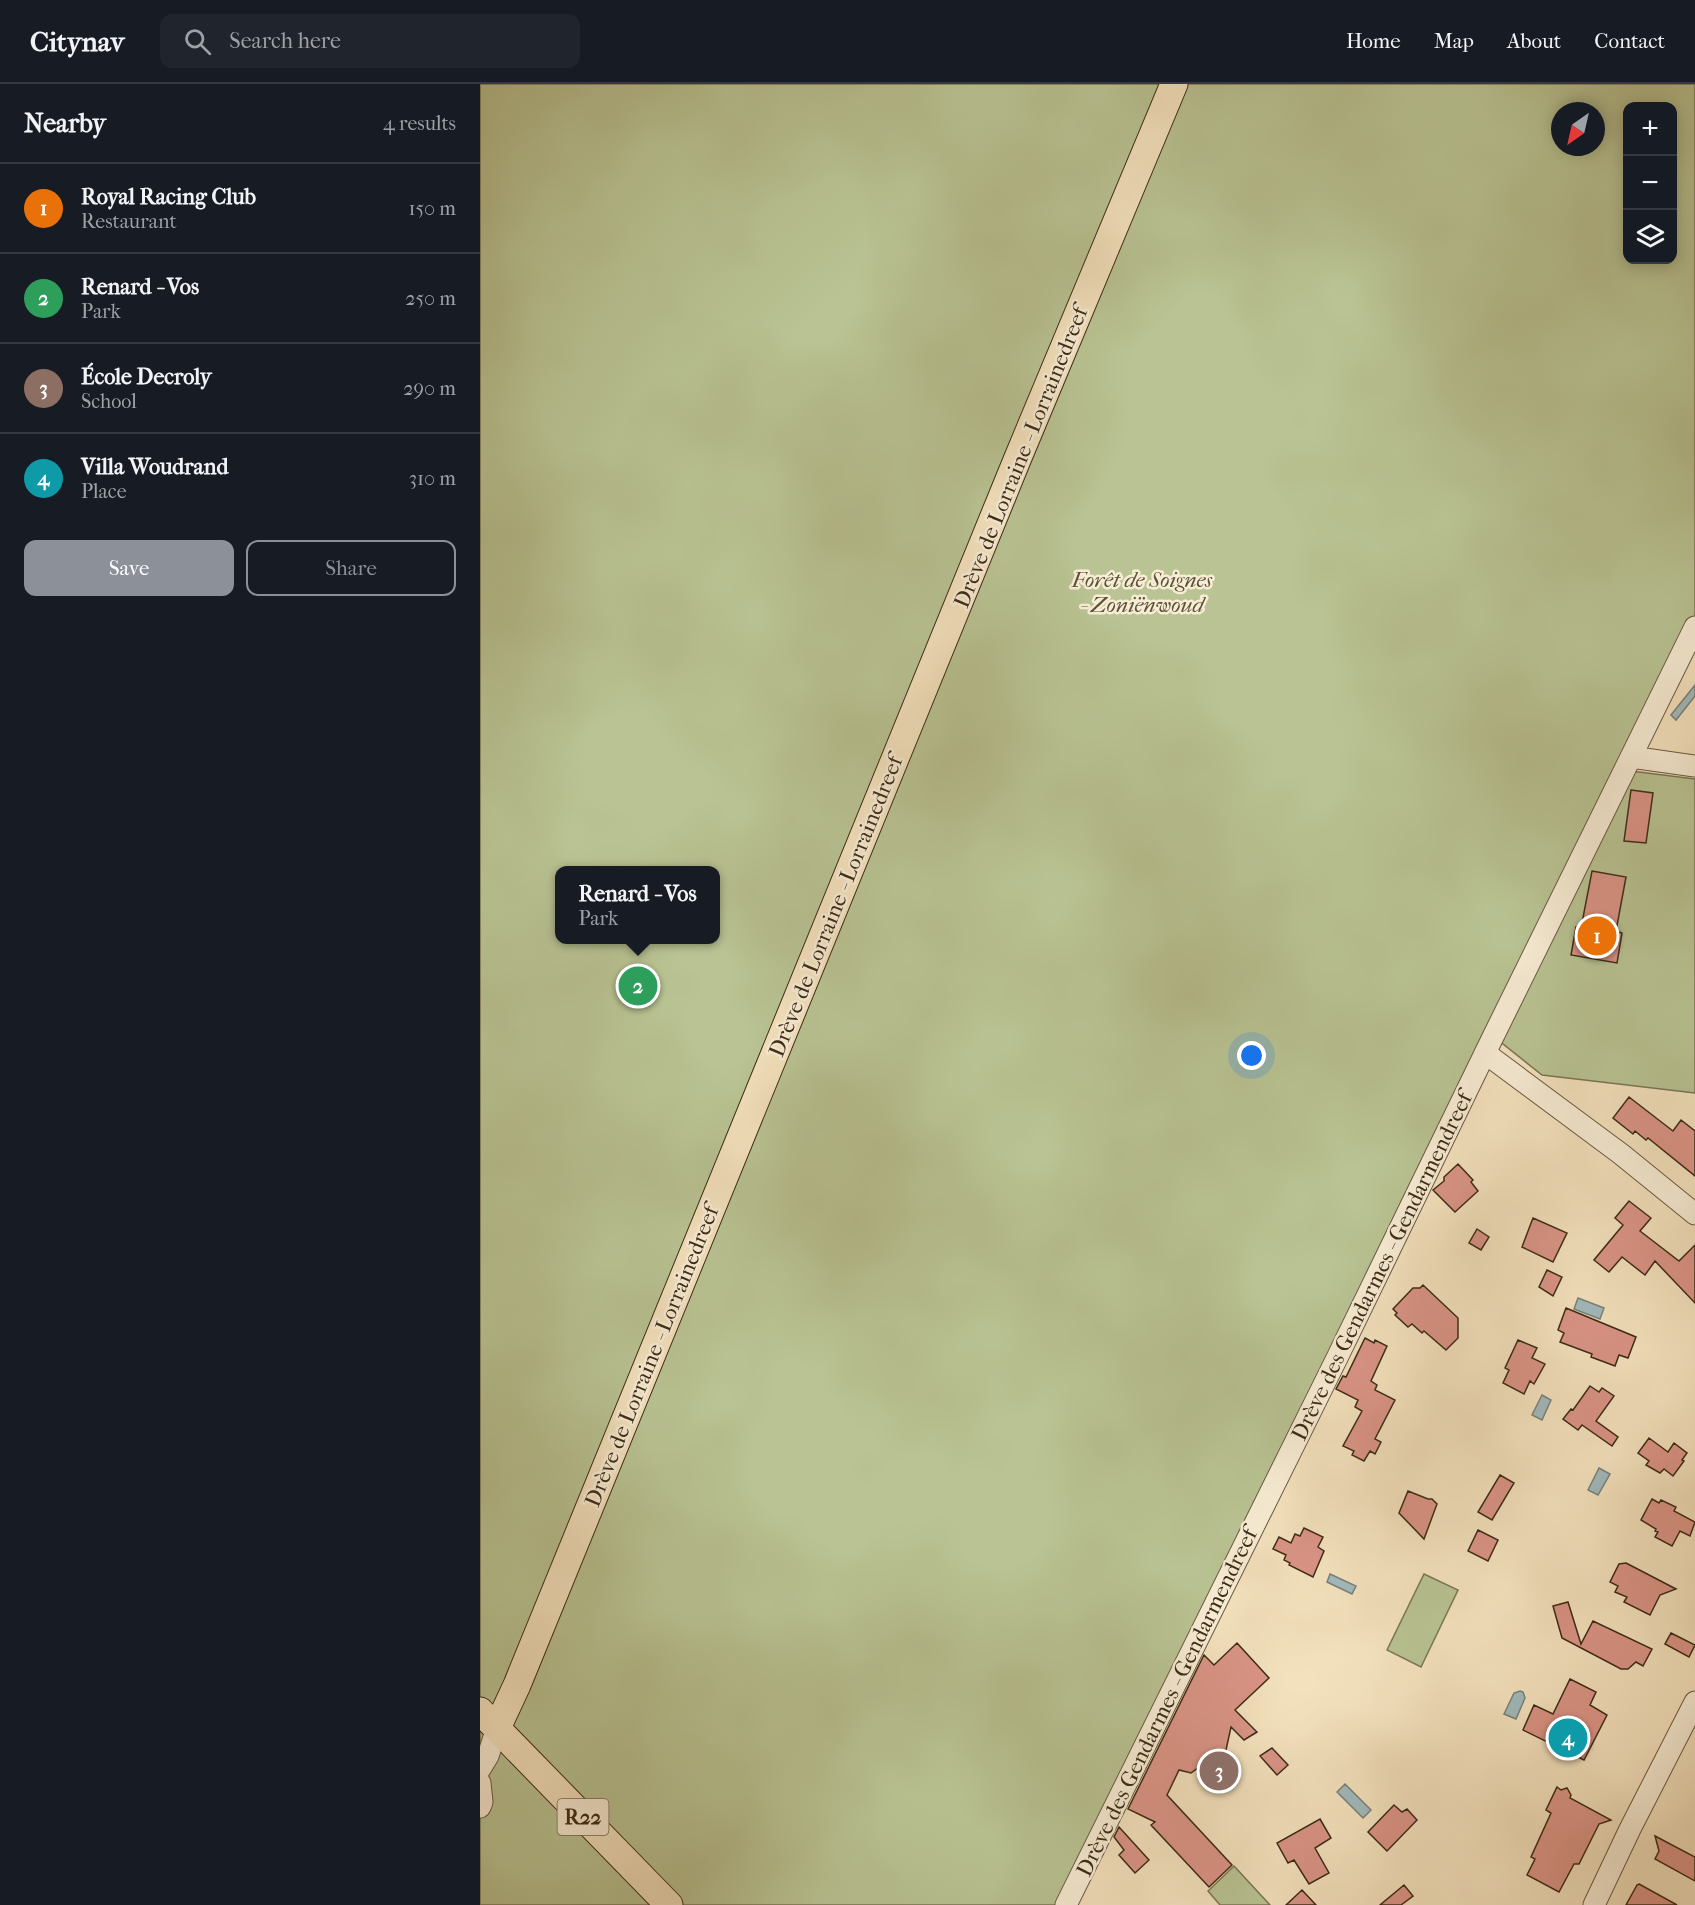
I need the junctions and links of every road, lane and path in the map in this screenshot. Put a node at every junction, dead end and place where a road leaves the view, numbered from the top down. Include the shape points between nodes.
1 (1174, 84) edge
2 (1695, 627) edge
3 (1631, 757) junction
4 (1695, 766) edge
5 (1487, 1048) junction
6 (1695, 1214) edge
7 (1695, 1702) edge
8 (488, 1720) edge
9 (480, 1769) edge
10 (480, 1783) edge
11 (480, 1807) edge
12 (669, 1905) edge
13 (1066, 1905) edge
14 (1594, 1905) edge

1 - 8 main road, Drève de Lorraine - Lorrainedreef via 521,1674
2 - 3 street, Drève des Gendarmes - Gendarmendreef
3 - 4 street
3 - 5 street, Drève des Gendarmes - Gendarmendreef
5 - 6 street
5 - 13 street, Drève des Gendarmes - Gendarmendreef
7 - 14 street
8 - 9 street via 488,1756
8 - 12 main road, R22
10 - 11 street

